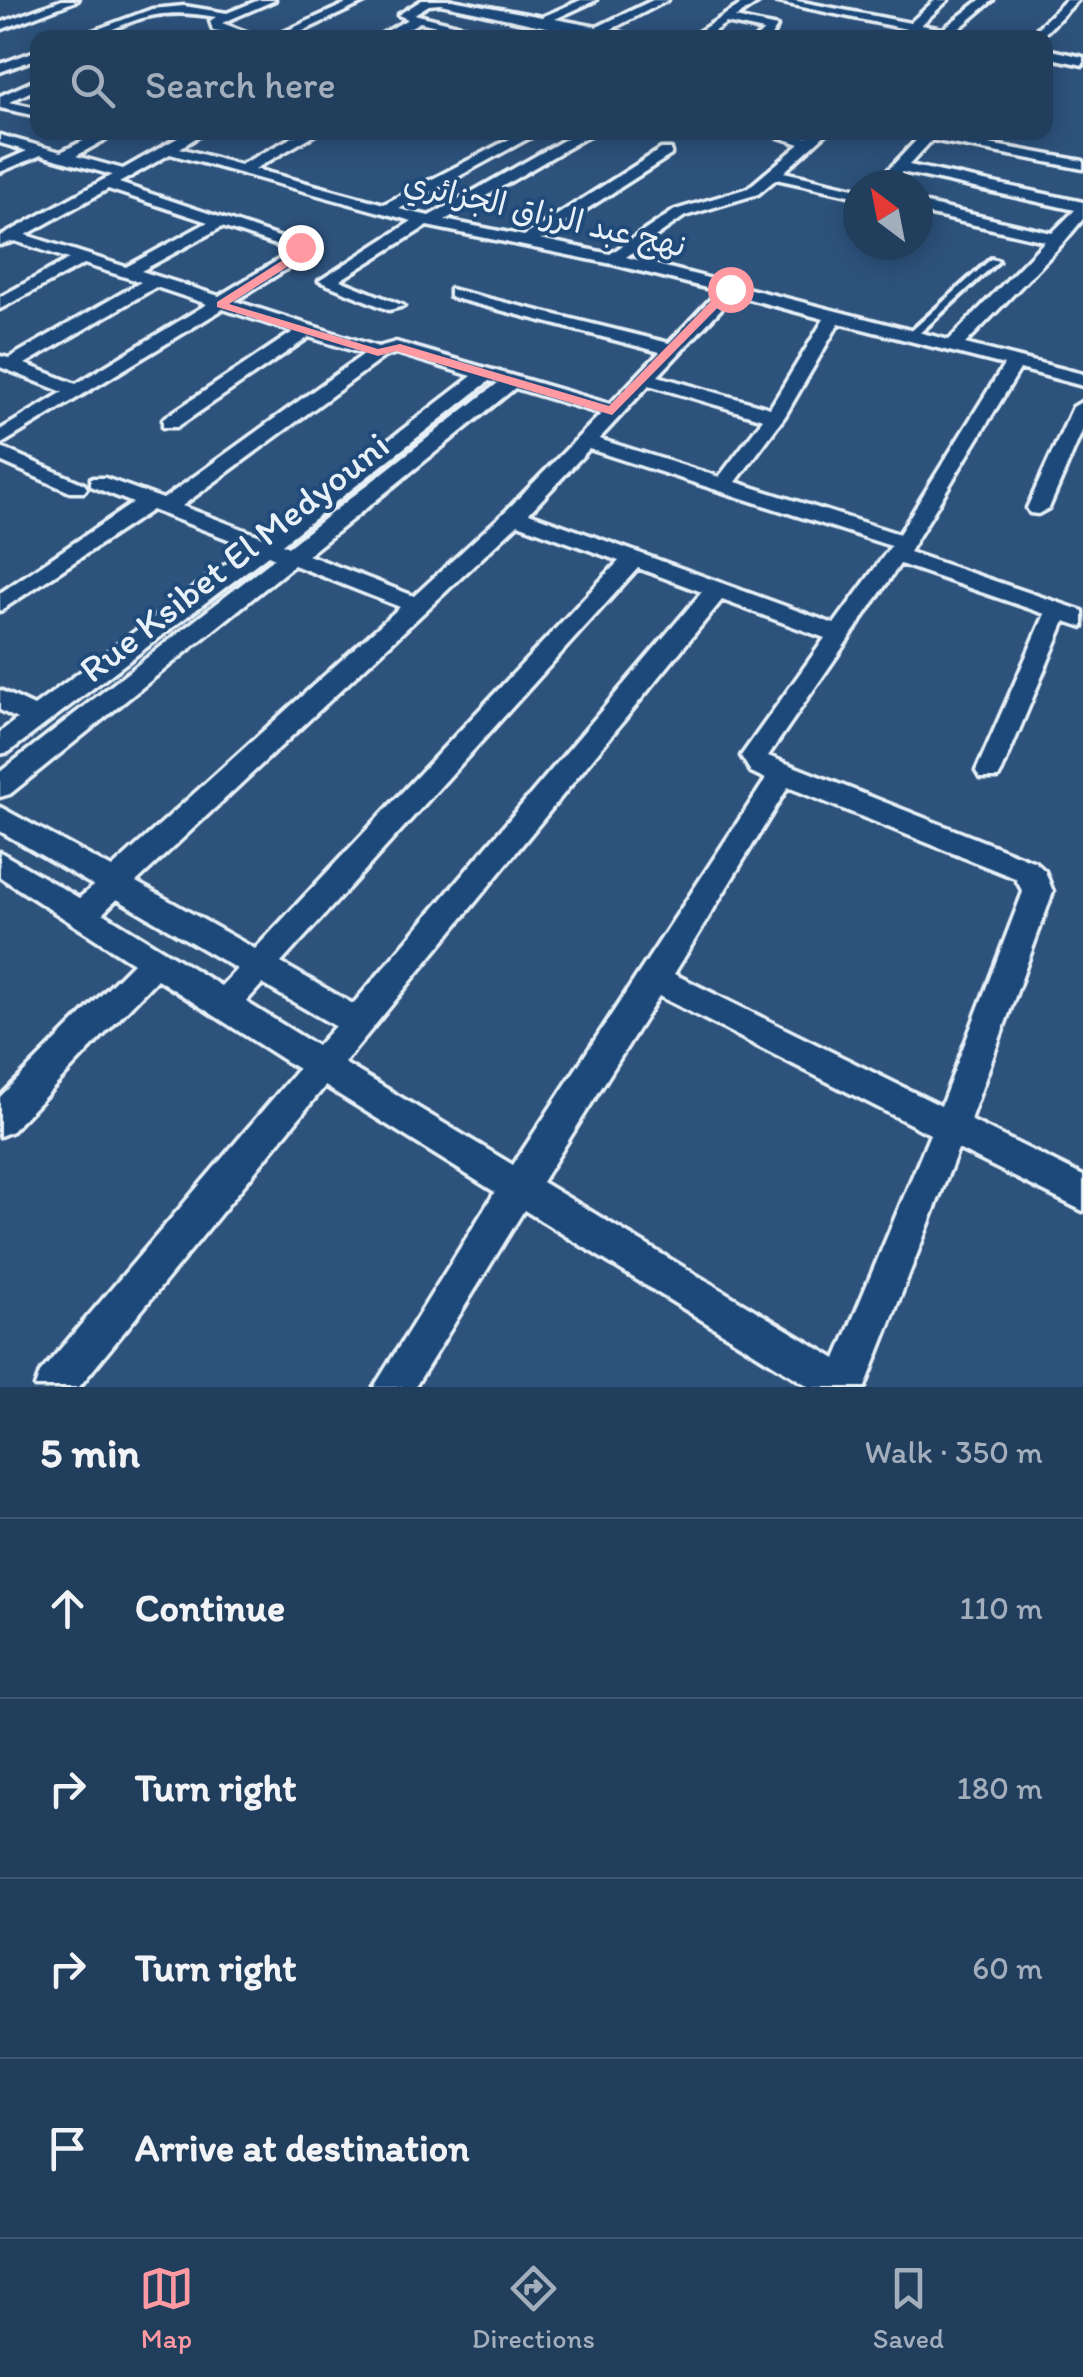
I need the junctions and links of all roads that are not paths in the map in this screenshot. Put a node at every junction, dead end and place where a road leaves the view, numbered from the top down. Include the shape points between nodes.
1 (72, 0) edge
2 (269, 0) edge
3 (590, 0) edge
4 (662, 0) edge
5 (756, 0) edge
6 (775, 0) edge
7 (864, 0) edge
8 (942, 0) edge
9 (987, 0) edge
10 (1073, 0) edge
11 (357, 1) edge
12 (1083, 1) edge
13 (377, 4) dead end
14 (550, 6) dead end
15 (392, 7) dead end
16 (50, 8) junction
17 (568, 9) junction
18 (0, 10) edge
19 (849, 14) junction
20 (412, 15) junction
21 (227, 16) junction
22 (721, 19) junction
23 (544, 20) junction
24 (0, 27) edge
25 (912, 27) junction
26 (526, 28) dead end
27 (102, 30) edge
28 (225, 30) edge
29 (294, 30) edge
30 (392, 30) edge
31 (471, 30) edge
32 (600, 30) joint
33 (706, 30) edge
34 (773, 30) edge
35 (926, 30) edge
36 (954, 30) edge
37 (1041, 30) edge
38 (1053, 55) edge
39 (30, 57) edge
40 (1083, 61) edge
41 (0, 68) edge
42 (30, 87) edge
43 (0, 103) edge
44 (30, 110) edge
45 (0, 139) edge
46 (97, 140) edge
47 (184, 140) edge
48 (298, 140) edge
49 (514, 140) edge
50 (576, 140) edge
51 (813, 140) edge
52 (924, 140) edge
53 (959, 140) edge
54 (168, 149) junction
55 (41, 150) junction
56 (666, 152) dead end
57 (64, 156) junction
58 (1083, 166) edge
59 (897, 167) junction
60 (0, 168) edge
61 (243, 169) junction
62 (894, 170) edge
63 (125, 174) junction
64 (774, 174) junction
65 (107, 184) junction
66 (843, 190) edge
67 (387, 210) junction
68 (933, 210) edge
69 (1083, 210) edge
70 (220, 222) junction
71 (428, 222) junction
72 (7, 239) edge
73 (1058, 239) junction
74 (527, 241) junction
75 (81, 259) junction
76 (613, 259) junction
77 (994, 262) dead end
78 (126, 273) junction
79 (154, 282) junction
80 (730, 289) junction
81 (456, 293) dead end
82 (0, 304) edge
83 (220, 304) junction
84 (395, 306) dead end
85 (834, 317) junction
86 (306, 331) junction
87 (910, 337) junction
88 (951, 348) junction
89 (672, 349) junction
90 (378, 353) junction
91 (6, 363) edge
92 (1014, 364) junction
93 (486, 374) junction
94 (643, 377) junction
95 (512, 380) junction
96 (1083, 380) edge
97 (79, 392) junction
98 (1083, 407) edge
99 (612, 411) junction
100 (776, 416) junction
101 (170, 423) dead end
102 (0, 439) edge
103 (586, 441) junction
104 (0, 452) edge
105 (723, 485) junction
106 (157, 504) junction
107 (1038, 508) dead end
108 (515, 515) junction
109 (265, 545) junction
110 (899, 549) junction
111 (292, 556) junction
112 (634, 559) junction
113 (717, 590) junction
114 (0, 604) edge
115 (416, 605) junction
116 (1058, 610) junction
117 (1083, 619) edge
118 (837, 634) junction
119 (0, 699) edge
120 (36, 718) junction
121 (0, 745) edge
122 (989, 771) dead end
123 (783, 774) junction
124 (0, 788) edge
125 (0, 818) edge
126 (2, 868) edge
127 (116, 882) junction
128 (83, 912) junction
129 (155, 961) junction
130 (260, 966) junction
131 (657, 980) junction
132 (225, 1003) junction
133 (356, 1022) junction
134 (319, 1065) junction
135 (0, 1120) edge
136 (949, 1130) junction
137 (517, 1184) junction
138 (1083, 1194) edge
139 (54, 1387) edge
140 (393, 1387) edge
141 (844, 1387) edge

1 - 16 street
2 - 21 street
3 - 17 street
4 - 32 street
5 - 22 street
6 - 19 street
7 - 19 street
8 - 25 street
9 - 36 street
10 - 12 street
10 - 37 street
11 - 13 street
11 - 29 street
14 - 17 street
15 - 20 street
16 - 18 street
16 - 24 street
17 - 23 street
19 - 25 street
20 - 23 street via 440,1
20 - 30 street
20 - 31 street
21 - 27 street via 172,4
21 - 28 street via 216,21
22 - 33 street
22 - 34 street
23 - 26 street
23 - 32 street
25 - 35 street
38 - 40 street
39 - 41 street
42 - 43 street
43 - 44 street
45 - 55 street
46 - 57 street
47 - 54 street
48 - 61 street
49 - 67 street
50 - 71 street
51 - 64 street
52 - 59 street
53 - 58 street
54 - 61 street, نهج عبد الرزاق الجزائري
54 - 63 street
55 - 57 street
55 - 60 street
56 - 74 street
57 - 63 street
59 - 62 street
59 - 69 street
61 - 67 street, نهج عبد الرزاق الجزائري
63 - 65 street
64 - 66 street
64 - 76 street via 747,194 680,213
65 - 70 street
65 - 72 street
67 - 71 street, نهج عبد الرزاق الجزائري
68 - 73 street
69 - 73 street
70 - 78 street
70 - 83 street via 302,248
71 - 74 street, نهج عبد الرزاق الجزائري
71 - 84 street via 327,282
72 - 75 street
73 - 88 street
74 - 76 street, نهج عبد الرزاق الجزائري
75 - 78 street
75 - 82 street
76 - 80 street, نهج عبد الرزاق الجزائري
77 - 87 lane
78 - 79 street
79 - 83 street
79 - 91 street
80 - 85 street, نهج عبد الرزاق الجزائري
80 - 89 street
81 - 89 street
83 - 86 street
83 - 97 street
85 - 87 street, نهج عبد الرزاق الجزائري
85 - 100 street
86 - 90 street
86 - 101 street
87 - 88 street, نهج عبد الرزاق الجزائري
88 - 92 street, نهج عبد الرزاق الجزائري
89 - 94 street
90 - 93 street via 396,347
90 - 106 street
91 - 97 street
92 - 96 street, نهج عبد الرزاق الجزائري
92 - 110 street
93 - 95 street
93 - 109 street, Rue Ksibet El Medyouni
94 - 99 street
94 - 100 street
95 - 99 street
95 - 111 street, Rue Ksibet El Medyouni
97 - 102 street
98 - 107 street
99 - 103 street
100 - 105 street
103 - 105 street
103 - 108 street
104 - 106 street
105 - 110 street
106 - 109 street
106 - 114 street
108 - 112 street
108 - 115 street
109 - 111 street
109 - 120 street, Rue Ksibet El Medyouni
110 - 116 street
110 - 118 street
111 - 115 street
111 - 124 street, Rue Ksibet El Medyouni
112 - 113 street
112 - 130 street
113 - 118 street
113 - 133 street
115 - 127 street
116 - 117 street
116 - 122 street
118 - 123 street via 754,756
119 - 120 street
120 - 121 street, Rue Ksibet El Medyouni
123 - 131 street
123 - 136 street via 1036,879 1038,892
125 - 127 street
126 - 128 street
127 - 128 street
127 - 130 street
128 - 129 street
129 - 132 street
129 - 135 street
130 - 132 street
130 - 133 street
131 - 136 street
131 - 137 street
132 - 134 street
133 - 134 street
134 - 137 street
134 - 139 street
136 - 138 street
136 - 141 street
137 - 140 street
137 - 141 street

